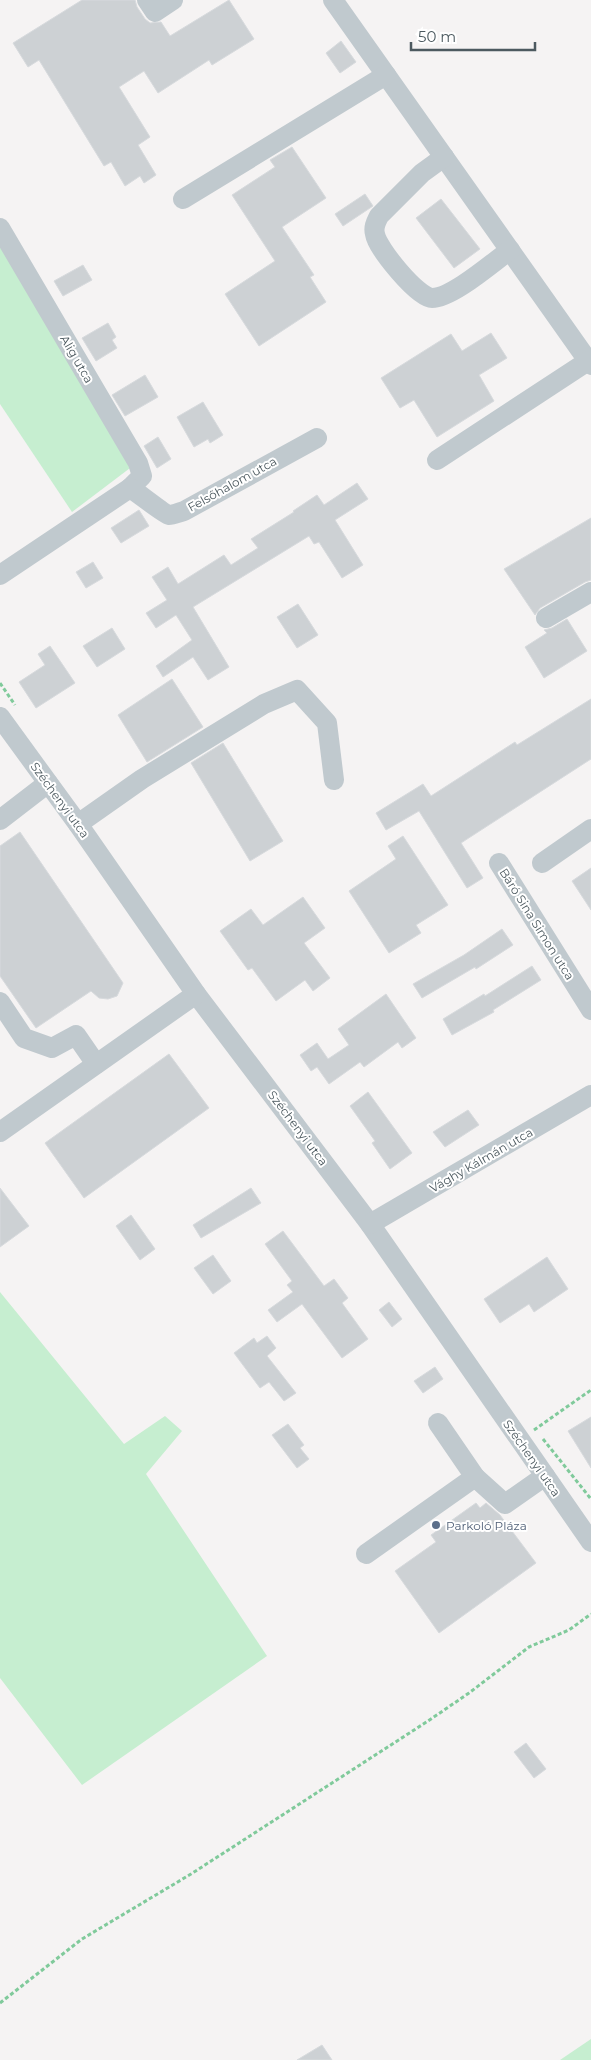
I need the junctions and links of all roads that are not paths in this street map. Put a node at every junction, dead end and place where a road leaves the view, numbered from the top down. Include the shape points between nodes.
1 (147, 0) edge
2 (173, 0) edge
3 (333, 0) edge
4 (386, 75) junction
5 (444, 157) junction
6 (183, 198) dead end
7 (0, 228) edge
8 (510, 250) junction
9 (590, 363) edge
10 (317, 438) dead end
11 (437, 460) dead end
12 (130, 488) junction
13 (0, 575) edge
14 (591, 592) edge
15 (546, 618) dead end
16 (0, 717) edge
17 (334, 780) dead end
18 (48, 783) junction
19 (0, 820) edge
20 (78, 824) junction
21 (591, 829) edge
22 (499, 863) dead end
23 (542, 863) dead end
24 (196, 994) junction
25 (0, 1002) edge
26 (591, 1010) edge
27 (96, 1064) junction
28 (591, 1095) edge
29 (0, 1132) edge
30 (370, 1224) junction
31 (438, 1422) dead end
32 (545, 1476) junction
33 (475, 1477) junction
34 (591, 1542) edge
35 (366, 1554) dead end

1 - 2 street via 154,12
3 - 4 street
4 - 5 street
4 - 6 street
5 - 8 street
5 - 8 street via 422,173 379,216 375,235 382,250 417,292 430,298 446,296
7 - 12 street, Alig utca via 138,463 142,476
8 - 9 street
9 - 11 street
10 - 12 street, Felsőhalom utca via 169,515 160,512 152,502
12 - 13 street
14 - 15 street
16 - 18 street, Széchenyi utca
17 - 20 street via 327,723 297,690 264,704 142,779
18 - 19 street
18 - 20 street, Széchenyi utca
20 - 24 street, Széchenyi utca
21 - 23 street
22 - 26 street, Báró Sina Simon utca
24 - 27 street
24 - 30 street, Széchenyi utca
25 - 27 street via 24,1038 52,1048 76,1035
27 - 29 street
28 - 30 street, Vághy Kálmán utca
30 - 32 street, Széchenyi utca
31 - 33 street
32 - 33 street via 506,1504
32 - 34 street, Széchenyi utca
33 - 35 street

